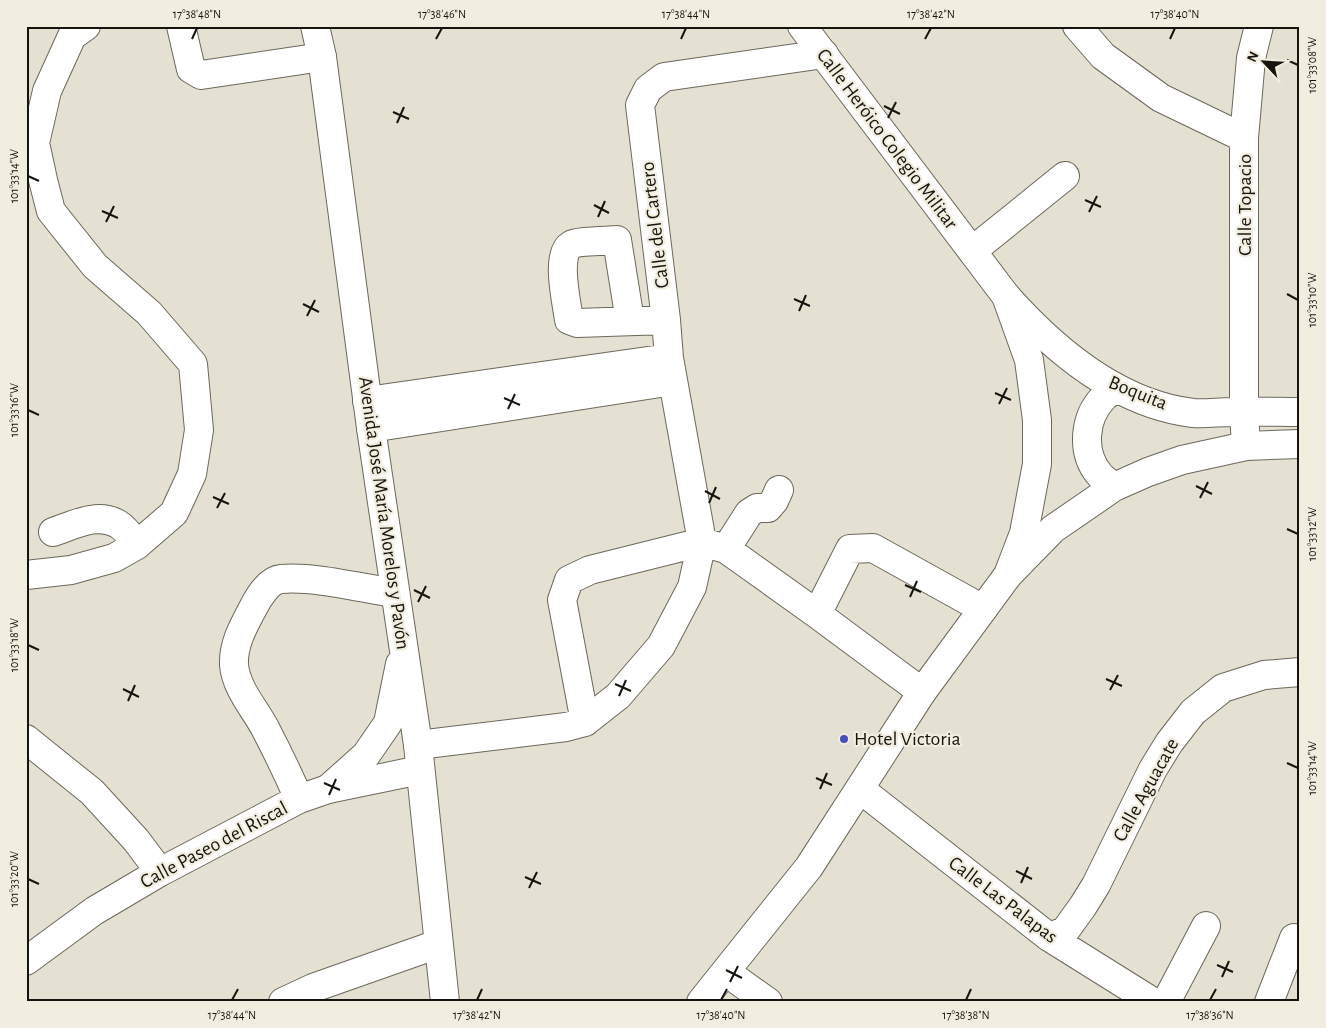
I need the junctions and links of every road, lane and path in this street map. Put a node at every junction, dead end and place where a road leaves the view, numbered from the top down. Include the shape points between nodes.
1 (86, 26) edge
2 (181, 26) edge
3 (315, 26) edge
4 (802, 26) edge
5 (1077, 26) edge
6 (1258, 26) edge
7 (824, 54) junction
8 (322, 57) junction
9 (36, 93) edge
10 (1244, 138) junction
11 (1065, 176) dead end
12 (35, 183) edge
13 (656, 235) junction
14 (617, 240) junction
15 (972, 251) junction
16 (1006, 296) junction
17 (666, 320) junction
18 (630, 321) junction
19 (671, 369) junction
20 (1116, 388) junction
21 (367, 401) junction
22 (1244, 412) junction
23 (1300, 412) edge
24 (371, 428) junction
25 (1300, 444) edge
26 (1246, 446) junction
27 (1114, 487) junction
28 (779, 490) dead end
29 (53, 532) dead end
30 (137, 545) junction
31 (714, 546) junction
32 (26, 575) edge
33 (1008, 575) junction
34 (395, 593) junction
35 (983, 609) junction
36 (817, 614) junction
37 (404, 646) junction
38 (1300, 672) edge
39 (922, 692) junction
40 (586, 722) junction
41 (26, 739) edge
42 (419, 757) junction
43 (328, 789) junction
44 (860, 789) junction
45 (299, 799) junction
46 (160, 872) junction
47 (1206, 926) dead end
48 (1050, 937) junction
49 (1294, 938) dead end
50 (438, 944) junction
51 (26, 961) edge
52 (726, 972) junction
53 (283, 1002) edge
54 (445, 1002) edge
55 (701, 1002) edge
56 (768, 1002) edge
57 (1153, 1002) edge
58 (1166, 1002) edge
59 (1269, 1002) edge

1 - 9 street via 72,36
2 - 8 street via 191,69 201,75
3 - 8 street, Avenida José María Morelos y Pavón
4 - 7 street, Calle Heróico Colegio Militar
5 - 10 street, Calle Topacio via 1103,56 1161,98
6 - 10 street via 1251,58
7 - 13 street, Calle del Cartero via 664,77 648,89 640,105
7 - 15 street, Calle Heróico Colegio Militar
8 - 21 street, Avenida José María Morelos y Pavón
9 - 12 street
10 - 22 street, Calle Topacio
11 - 15 street
12 - 30 street via 51,210 95,266 149,313 193,364 199,430 192,474 174,512
13 - 14 street
13 - 17 street, Calle del Cartero
14 - 18 street
14 - 18 street via 572,244 566,249 562,260 569,320 577,323
15 - 16 street, Calle Heróico Colegio Militar
16 - 20 street, Boquita via 1042,334
16 - 33 street, Calle Heróico Colegio Militar via 1029,360 1037,420 1037,464 1024,533
17 - 18 street
17 - 19 street, Calle del Cartero
19 - 21 street
19 - 24 street
19 - 31 street, Calle del Cartero
20 - 22 street, Boquita via 1193,413
20 - 27 street via 1103,398 1092,415 1087,435 1089,455 1099,474
21 - 24 street, Avenida José María Morelos y Pavón
22 - 23 street, Boquita
22 - 26 street, Calle Topacio
24 - 34 street, Avenida José María Morelos y Pavón
25 - 26 street
26 - 27 street via 1182,460
27 - 33 street via 1053,529
28 - 31 street via 768,508 757,508 749,513
29 - 30 street via 90,519 104,518 120,525
30 - 32 street via 114,558 72,570
31 - 36 street
31 - 40 street via 661,646 618,696
31 - 40 street via 590,570 569,580 562,600
33 - 35 street, Calle Heróico Colegio Militar
34 - 37 street, Avenida José María Morelos y Pavón
34 - 45 street via 311,580 279,579 263,592 238,636 234,668
35 - 36 street via 873,548 850,549
35 - 39 street, Calle Heróico Colegio Militar
36 - 39 street
37 - 42 street, Avenida José María Morelos y Pavón
37 - 43 street via 388,723 366,756
38 - 48 street, Calle Aguacate via 1264,675 1223,688 1193,712 1153,769 1083,906 1065,931
39 - 44 street, Calle Heróico Colegio Militar
40 - 42 street, Calle Paseo del Riscal
41 - 46 street via 92,792
42 - 43 street, Calle Paseo del Riscal
42 - 50 street, Avenida José María Morelos y Pavón
43 - 45 street, Calle Paseo del Riscal
44 - 48 street, Calle Las Palapas
44 - 52 street, Calle Heróico Colegio Militar via 808,867
45 - 46 street, Calle Paseo del Riscal
46 - 51 street, Calle Paseo del Riscal via 94,911
47 - 58 street
48 - 57 street, Calle Las Palapas
49 - 59 street
50 - 53 street via 313,988
50 - 54 street, Avenida José María Morelos y Pavón
52 - 55 street, Calle Heróico Colegio Militar
52 - 56 street

